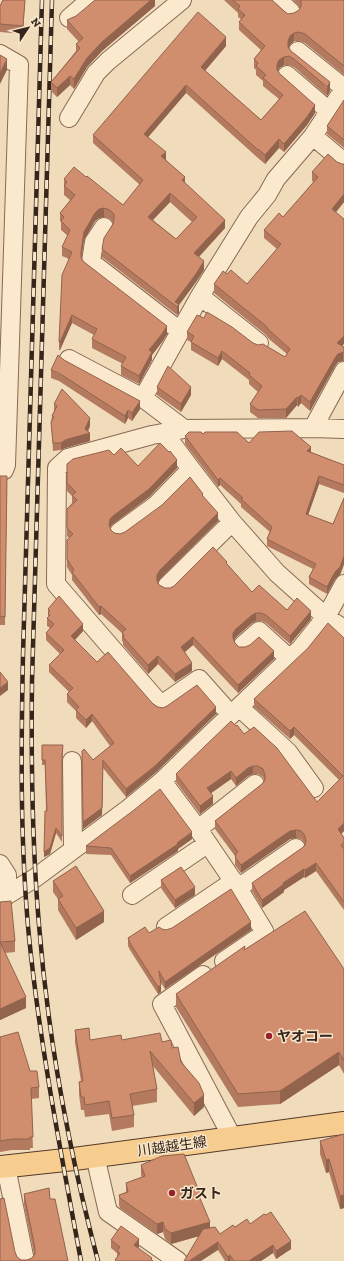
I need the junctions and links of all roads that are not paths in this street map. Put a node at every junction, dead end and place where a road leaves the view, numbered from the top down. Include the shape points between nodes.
1 (90, 0) edge
2 (182, 0) edge
3 (278, 0) edge
4 (291, 12) edge
5 (69, 18) edge
6 (298, 51) dead end
7 (0, 54) edge
8 (287, 75) dead end
9 (344, 88) edge
10 (329, 111) junction
11 (69, 118) dead end
12 (313, 136) junction
13 (344, 162) edge
14 (104, 227) dead end
15 (200, 296) junction
16 (180, 331) junction
17 (259, 343) edge
18 (68, 359) dead end
19 (344, 371) edge
20 (142, 398) junction
21 (314, 428) junction
22 (184, 429) junction
23 (344, 429) edge
24 (164, 433) junction
25 (191, 469) junction
26 (0, 470) edge
27 (232, 522) junction
28 (119, 532) edge
29 (344, 584) edge
30 (167, 586) edge
31 (326, 617) junction
32 (344, 629) edge
33 (243, 645) edge
34 (290, 659) junction
35 (235, 711) junction
36 (72, 761) dead end
37 (162, 781) junction
38 (255, 784) dead end
39 (314, 788) dead end
40 (202, 836) junction
41 (296, 848) dead end
42 (73, 850) junction
43 (0, 864) edge
44 (236, 884) junction
45 (132, 896) dead end
46 (4, 897) edge
47 (166, 927) dead end
48 (344, 1122) edge
49 (232, 1137) junction
50 (95, 1156) junction
51 (3, 1167) edge
52 (26, 1261) edge
53 (178, 1261) edge

1 - 5 street
2 - 11 street via 96,73
3 - 4 street
6 - 9 street
7 - 26 street via 19,65 6,465 4,470
8 - 10 street
9 - 10 street
10 - 12 street
12 - 13 street
12 - 15 street via 276,179 249,217
14 - 16 street via 94,242 91,262
15 - 16 street
15 - 17 street
16 - 20 street
18 - 20 street
19 - 21 street
20 - 22 street
21 - 22 street
21 - 23 street
22 - 24 street
24 - 25 street
24 - 35 street via 68,458 58,468 56,584 161,705 199,679
25 - 27 street
25 - 28 street via 156,505
27 - 30 street
27 - 31 street via 277,573
29 - 31 street
31 - 32 street
31 - 34 street
33 - 34 street via 259,631
34 - 35 street
35 - 37 street
35 - 39 street via 288,752
36 - 42 street
37 - 40 street
37 - 42 street
38 - 40 street
40 - 44 street
40 - 45 street
41 - 44 street
42 - 46 street
43 - 46 street via 7,875
44 - 47 street
44 - 49 street via 264,931 262,935 162,1004
48 - 49 main road, 川越越生線
49 - 50 main road, 川越越生線
50 - 51 main road, 川越越生線
50 - 53 street via 108,1212
51 - 52 street

